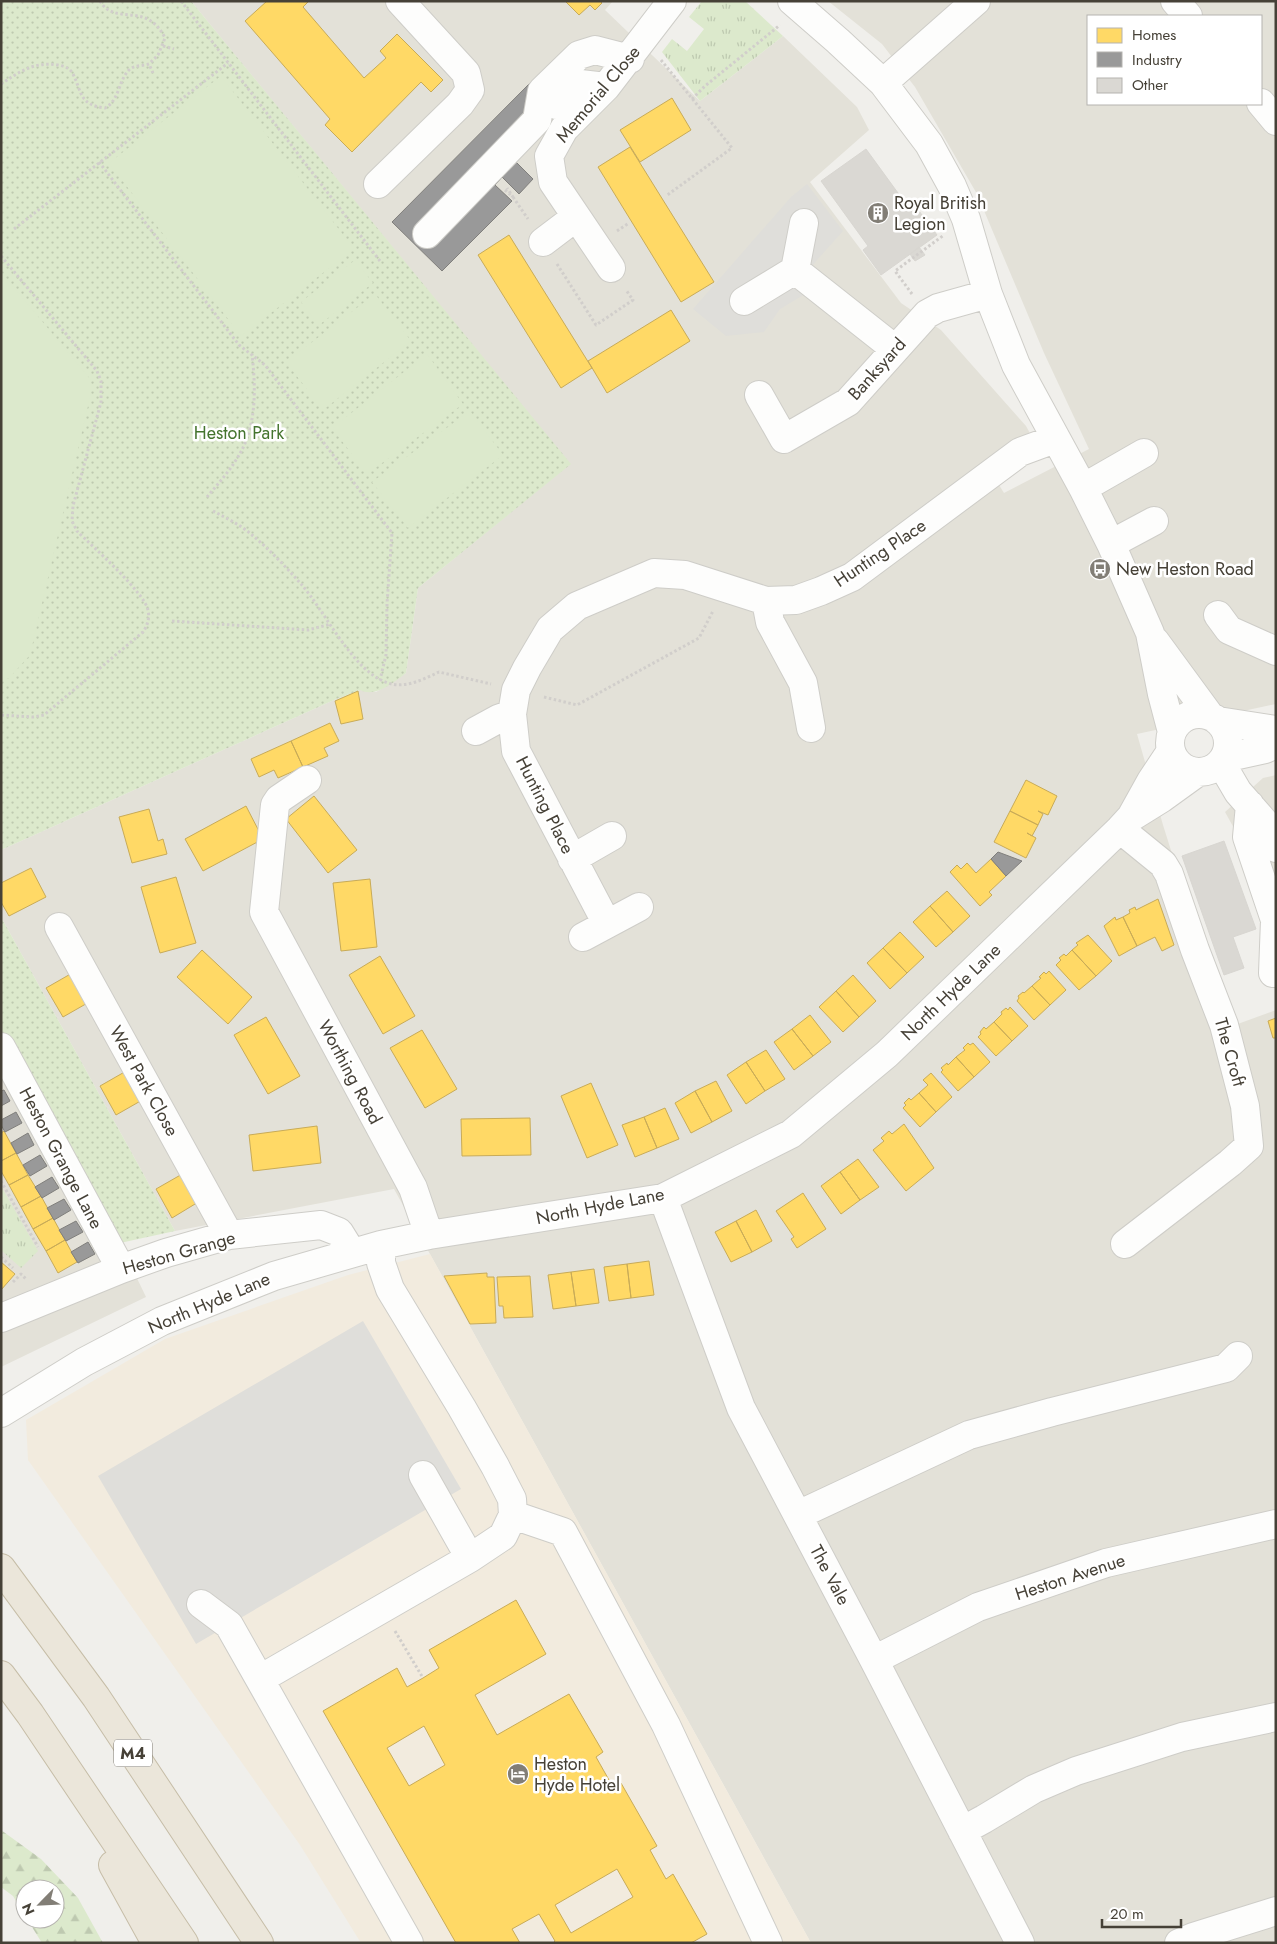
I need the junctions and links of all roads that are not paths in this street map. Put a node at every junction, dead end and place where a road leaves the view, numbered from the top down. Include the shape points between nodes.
1 (400, 1) edge
2 (672, 1) edge
3 (976, 1) edge
4 (1175, 1) edge
5 (797, 5) edge
6 (1187, 15) edge
7 (637, 48) junction
8 (883, 83) junction
9 (606, 88) junction
10 (1262, 104) edge
11 (557, 105) dead end
12 (1276, 121) edge
13 (378, 184) dead end
14 (576, 217) junction
15 (804, 223) dead end
16 (427, 234) dead end
17 (543, 242) road end
18 (611, 268) road end
19 (795, 270) junction
20 (988, 294) junction
21 (744, 301) dead end
22 (895, 348) junction
23 (760, 395) dead end
24 (1055, 439) junction
25 (1144, 453) dead end
26 (1083, 488) junction
27 (1154, 521) dead end
28 (1111, 544) junction
29 (766, 602) junction
30 (1218, 615) dead end
31 (1150, 633) junction
32 (1276, 651) edge
33 (514, 702) junction
34 (1214, 719) junction
35 (811, 728) dead end
36 (1276, 730) edge
37 (476, 731) dead end
38 (1172, 741) junction
39 (1276, 744) edge
40 (1214, 764) junction
41 (307, 780) dead end
42 (1250, 805) junction
43 (1126, 823) junction
44 (612, 836) dead end
45 (1276, 848) edge
46 (572, 859) junction
47 (639, 907) dead end
48 (607, 924) junction
49 (59, 927) dead end
50 (583, 937) dead end
51 (1273, 973) dead end
52 (1, 1047) edge
53 (662, 1198) junction
54 (230, 1235) junction
55 (429, 1235) junction
56 (1125, 1244) dead end
57 (381, 1245) junction
58 (352, 1253) junction
59 (121, 1269) junction
60 (1, 1318) edge
61 (1238, 1356) dead end
62 (6, 1410) edge
63 (423, 1474) dead end
64 (513, 1515) junction
65 (798, 1515) junction
66 (1276, 1524) edge
67 (470, 1558) junction
68 (1, 1568) edge
69 (201, 1604) dead end
70 (874, 1660) junction
71 (1, 1675) edge
72 (260, 1679) junction
73 (30, 1714) junction
74 (1276, 1717) edge
75 (962, 1831) junction
76 (1276, 1911) edge
77 (156, 1943) edge
78 (184, 1943) edge
79 (259, 1943) edge
80 (409, 1943) edge
81 (768, 1943) edge
82 (1020, 1943) edge
83 (1179, 1943) edge

1 - 13 street via 466,72 470,90 460,104
2 - 7 street, Memorial Close
3 - 8 street
4 - 6 street
5 - 8 street
7 - 9 street, Memorial Close
7 - 16 street via 595,50 579,55 542,91 538,120
8 - 20 street via 929,144 952,186 966,219
9 - 11 street via 580,84
9 - 14 street, Memorial Close via 564,129 548,156 553,182
10 - 12 street
14 - 17 street
14 - 18 street, Memorial Close
15 - 19 street
19 - 21 street
19 - 22 street
20 - 22 street, Banksyard via 927,314
20 - 24 street via 1016,365
22 - 23 street, Banksyard via 848,402 784,439
24 - 26 street
24 - 29 street, Hunting Place via 1020,452 852,577 796,600
25 - 26 street
26 - 28 street
27 - 28 street
28 - 31 street
29 - 33 street, Hunting Place via 685,575 654,573 577,606 550,629 526,668
29 - 35 street via 770,622 803,683
30 - 32 street via 1229,630
31 - 34 street
31 - 38 street
33 - 37 street via 498,719
33 - 46 street, Hunting Place via 516,751
34 - 36 street
34 - 38 street via 1201,714 1184,718 1177,724
34 - 40 street via 1225,729 1228,739 1228,749
38 - 40 street via 1175,759 1181,766 1189,770
38 - 43 street, North Hyde Lane
39 - 40 street
40 - 42 street
40 - 43 street, North Hyde Lane
41 - 55 street, Worthing Road via 275,805 264,912 413,1188
42 - 45 street via 1267,825
42 - 51 street via 1247,837 1276,920
43 - 53 street, North Hyde Lane via 887,1054 791,1134
43 - 56 street, The Croft via 1169,874 1224,1025 1245,1106 1249,1146
44 - 46 street
46 - 48 street, Hunting Place
47 - 48 street
48 - 50 street
49 - 54 street, West Park Close
52 - 59 street, Heston Grange Lane
53 - 55 street, North Hyde Lane
53 - 65 street, The Vale via 741,1408
54 - 58 street, Heston Grange via 321,1225 339,1232
54 - 59 street, Heston Grange
55 - 57 street, North Hyde Lane
57 - 58 street, North Hyde Lane
57 - 64 street via 381,1263 390,1288 495,1466 512,1499
58 - 62 street, North Hyde Lane via 274,1276 162,1320 84,1362
59 - 60 street, Heston Grange
61 - 65 street via 1226,1368 969,1435
63 - 67 street
64 - 67 street via 503,1536
64 - 81 street via 563,1532 666,1725
65 - 70 street, The Vale
66 - 70 street, Heston Avenue via 1106,1563 978,1607
67 - 72 street
68 - 79 highway, M4 via 96,1696
69 - 72 street via 229,1625
70 - 75 street, The Vale
71 - 73 highway
72 - 80 street
73 - 77 highway
73 - 78 highway
74 - 75 street via 1182,1737 1076,1771 1034,1788
75 - 82 street, The Vale
76 - 83 street

